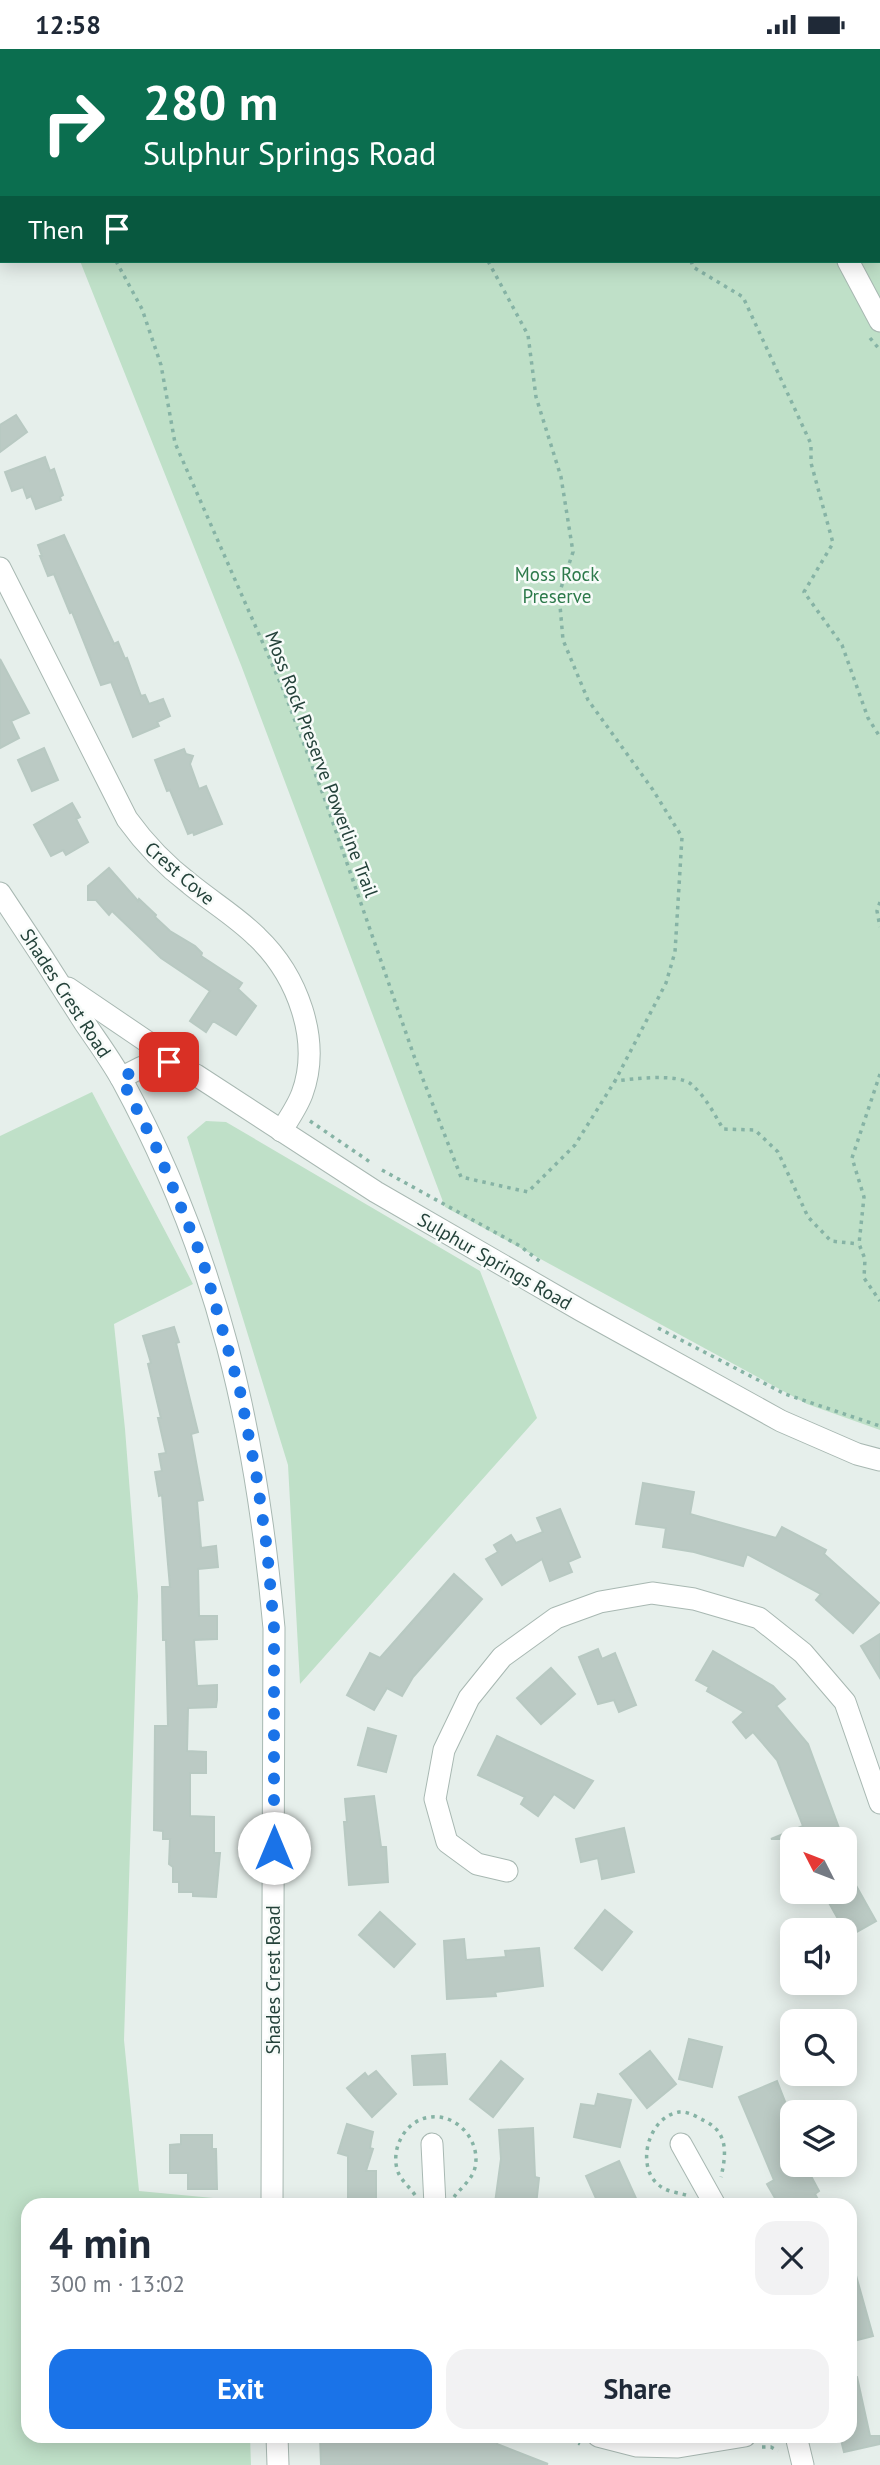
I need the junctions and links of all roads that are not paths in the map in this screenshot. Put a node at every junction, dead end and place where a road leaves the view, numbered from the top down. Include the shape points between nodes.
1 (849, 263) edge
2 (880, 321) edge
3 (0, 568) edge
4 (0, 893) edge
5 (59, 982) junction
6 (197, 1075) junction
7 (121, 1078) junction
8 (281, 1131) junction
9 (880, 1460) edge
10 (880, 1803) edge
11 (507, 1871) dead end
12 (432, 2144) dead end
13 (681, 2144) dead end
14 (272, 2198) edge
15 (435, 2198) edge
16 (711, 2198) edge
17 (277, 2443) edge
18 (625, 2443) edge
19 (702, 2443) edge
20 (798, 2443) edge
21 (278, 2465) edge
22 (803, 2465) edge

1 - 2 street
3 - 8 street, Crest Cove via 127,819 163,862 259,938 288,977 302,1009 310,1055 305,1085
4 - 5 street, Shades Crest Road
5 - 6 street
5 - 7 street, Shades Crest Road
6 - 7 street, Sulphur Springs Road via 169,1062 147,1064
6 - 8 street, Sulphur Springs Road
7 - 14 street, Shades Crest Road via 180,1202 220,1313 240,1391 267,1549 274,1628
8 - 9 street, Sulphur Springs Road via 376,1192 781,1421
10 - 11 street via 845,1702 803,1653 759,1618 694,1599 652,1593 600,1602 556,1618 502,1657 469,1697 443,1750 435,1799 447,1842 477,1864
12 - 15 street
13 - 16 street
17 - 21 street
18 - 19 street via 678,2447
20 - 22 street

